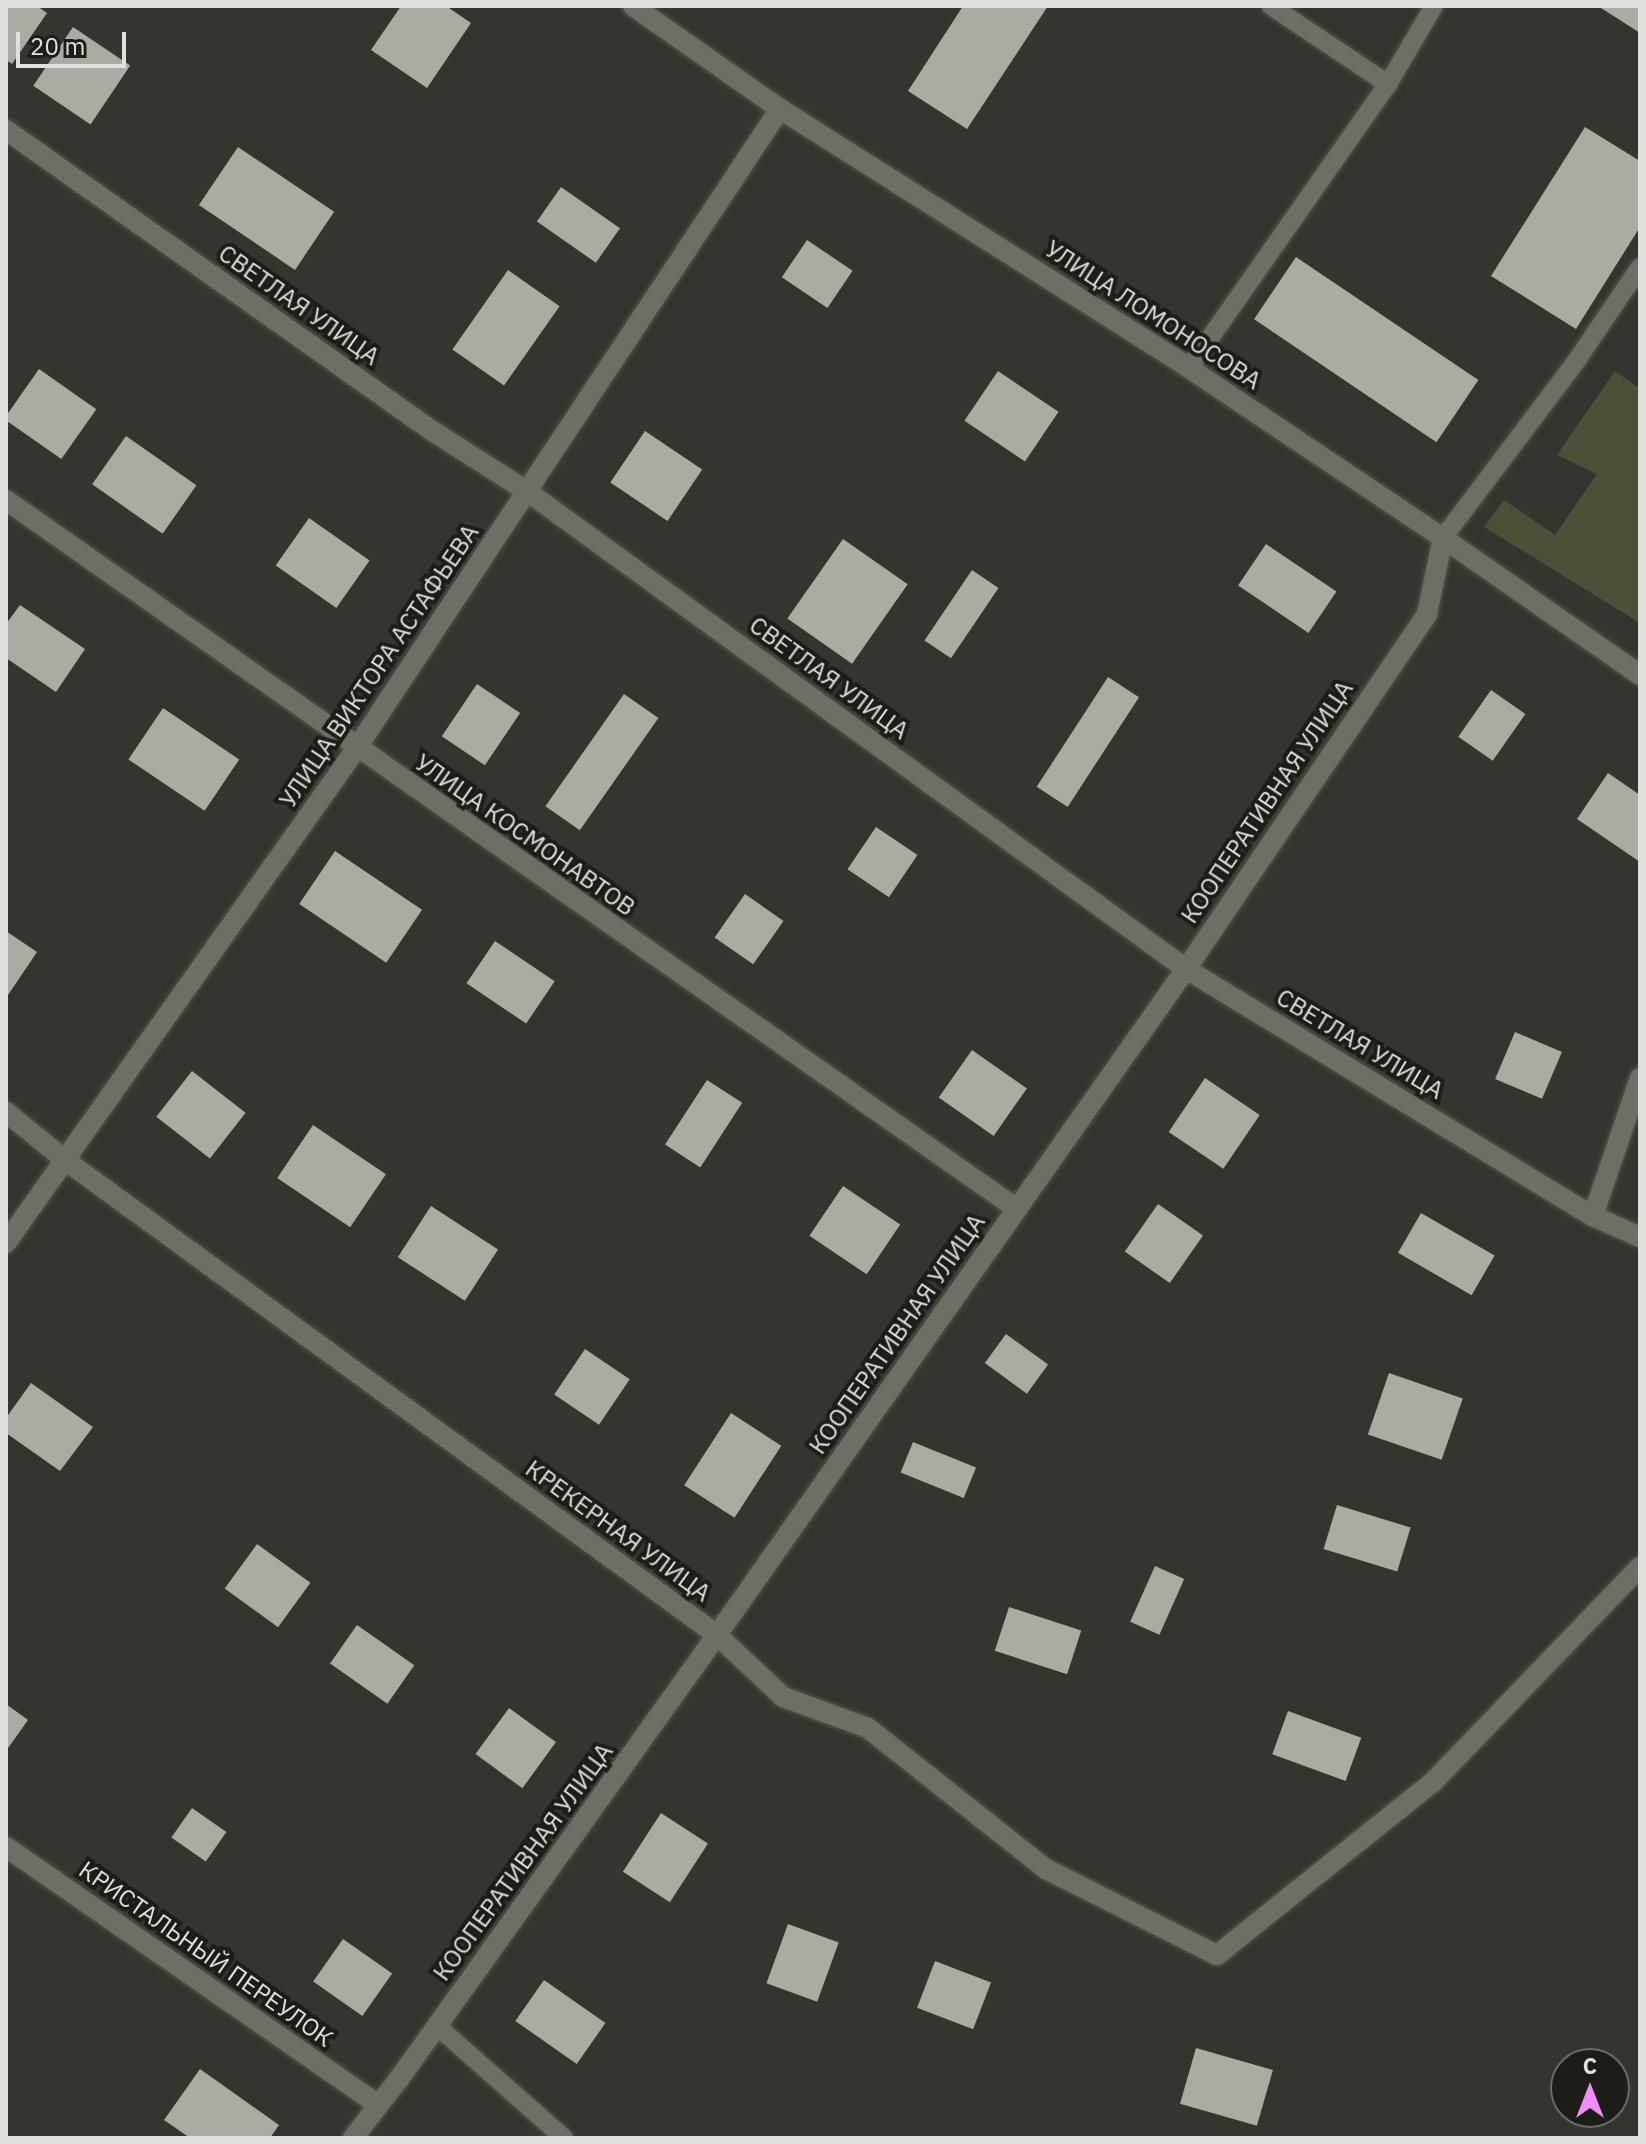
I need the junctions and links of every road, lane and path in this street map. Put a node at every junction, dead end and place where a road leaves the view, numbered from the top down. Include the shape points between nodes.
1 (633, 6) edge
2 (1271, 6) edge
3 (1434, 6) edge
4 (1388, 84) junction
5 (780, 109) junction
6 (6, 130) edge
7 (1640, 267) edge
8 (1189, 368) junction
9 (528, 492) junction
10 (6, 500) edge
11 (1443, 538) junction
12 (1640, 675) edge
13 (356, 749) junction
14 (1186, 969) junction
15 (1640, 1078) edge
16 (6, 1112) edge
17 (65, 1160) junction
18 (1017, 1209) junction
19 (1593, 1216) junction
20 (1640, 1237) edge
21 (6, 1243) edge
22 (1640, 1567) edge
23 (717, 1635) junction
24 (6, 1847) edge
25 (437, 2026) junction
26 (377, 2104) junction
27 (353, 2138) edge
28 (564, 2138) edge

1 - 5 street, УЛИЦА ЛОМОНОСОВА
2 - 4 lane
3 - 4 lane
4 - 8 lane
5 - 8 street, УЛИЦА ЛОМОНОСОВА
5 - 9 street, УЛИЦА ВИКТОРА АСТАФЬЕВА
6 - 9 street, СВЕТЛАЯ УЛИЦА via 431,430
7 - 11 lane
8 - 11 street, УЛИЦА ЛОМОНОСОВА
9 - 13 street, УЛИЦА ВИКТОРА АСТАФЬЕВА
9 - 14 street, СВЕТЛАЯ УЛИЦА
10 - 13 street, УЛИЦА КОСМОНАВТОВ
11 - 12 street, УЛИЦА ЛОМОНОСОВА
11 - 14 street, КООПЕРАТИВНАЯ УЛИЦА via 1427,614
13 - 17 street, УЛИЦА ВИКТОРА АСТАФЬЕВА
13 - 18 street, УЛИЦА КОСМОНАВТОВ
14 - 18 street, КООПЕРАТИВНАЯ УЛИЦА
14 - 19 street, СВЕТЛАЯ УЛИЦА
15 - 19 street
16 - 17 street, КРЕКЕРНАЯ УЛИЦА
17 - 21 street, УЛИЦА ВИКТОРА АСТАФЬЕВА
17 - 23 street, КРЕКЕРНАЯ УЛИЦА
18 - 23 street, КООПЕРАТИВНАЯ УЛИЦА
19 - 20 street, СВЕТЛАЯ УЛИЦА
22 - 23 street, КРЕКЕРНАЯ УЛИЦА via 1432,1783 1217,1955 1046,1869 868,1728 783,1697
23 - 25 street, КООПЕРАТИВНАЯ УЛИЦА
24 - 26 street, КРИСТАЛЬНЫЙ ПЕРЕУЛОК
25 - 26 street, КООПЕРАТИВНАЯ УЛИЦА
25 - 28 lane
26 - 27 street, КООПЕРАТИВНАЯ УЛИЦА

